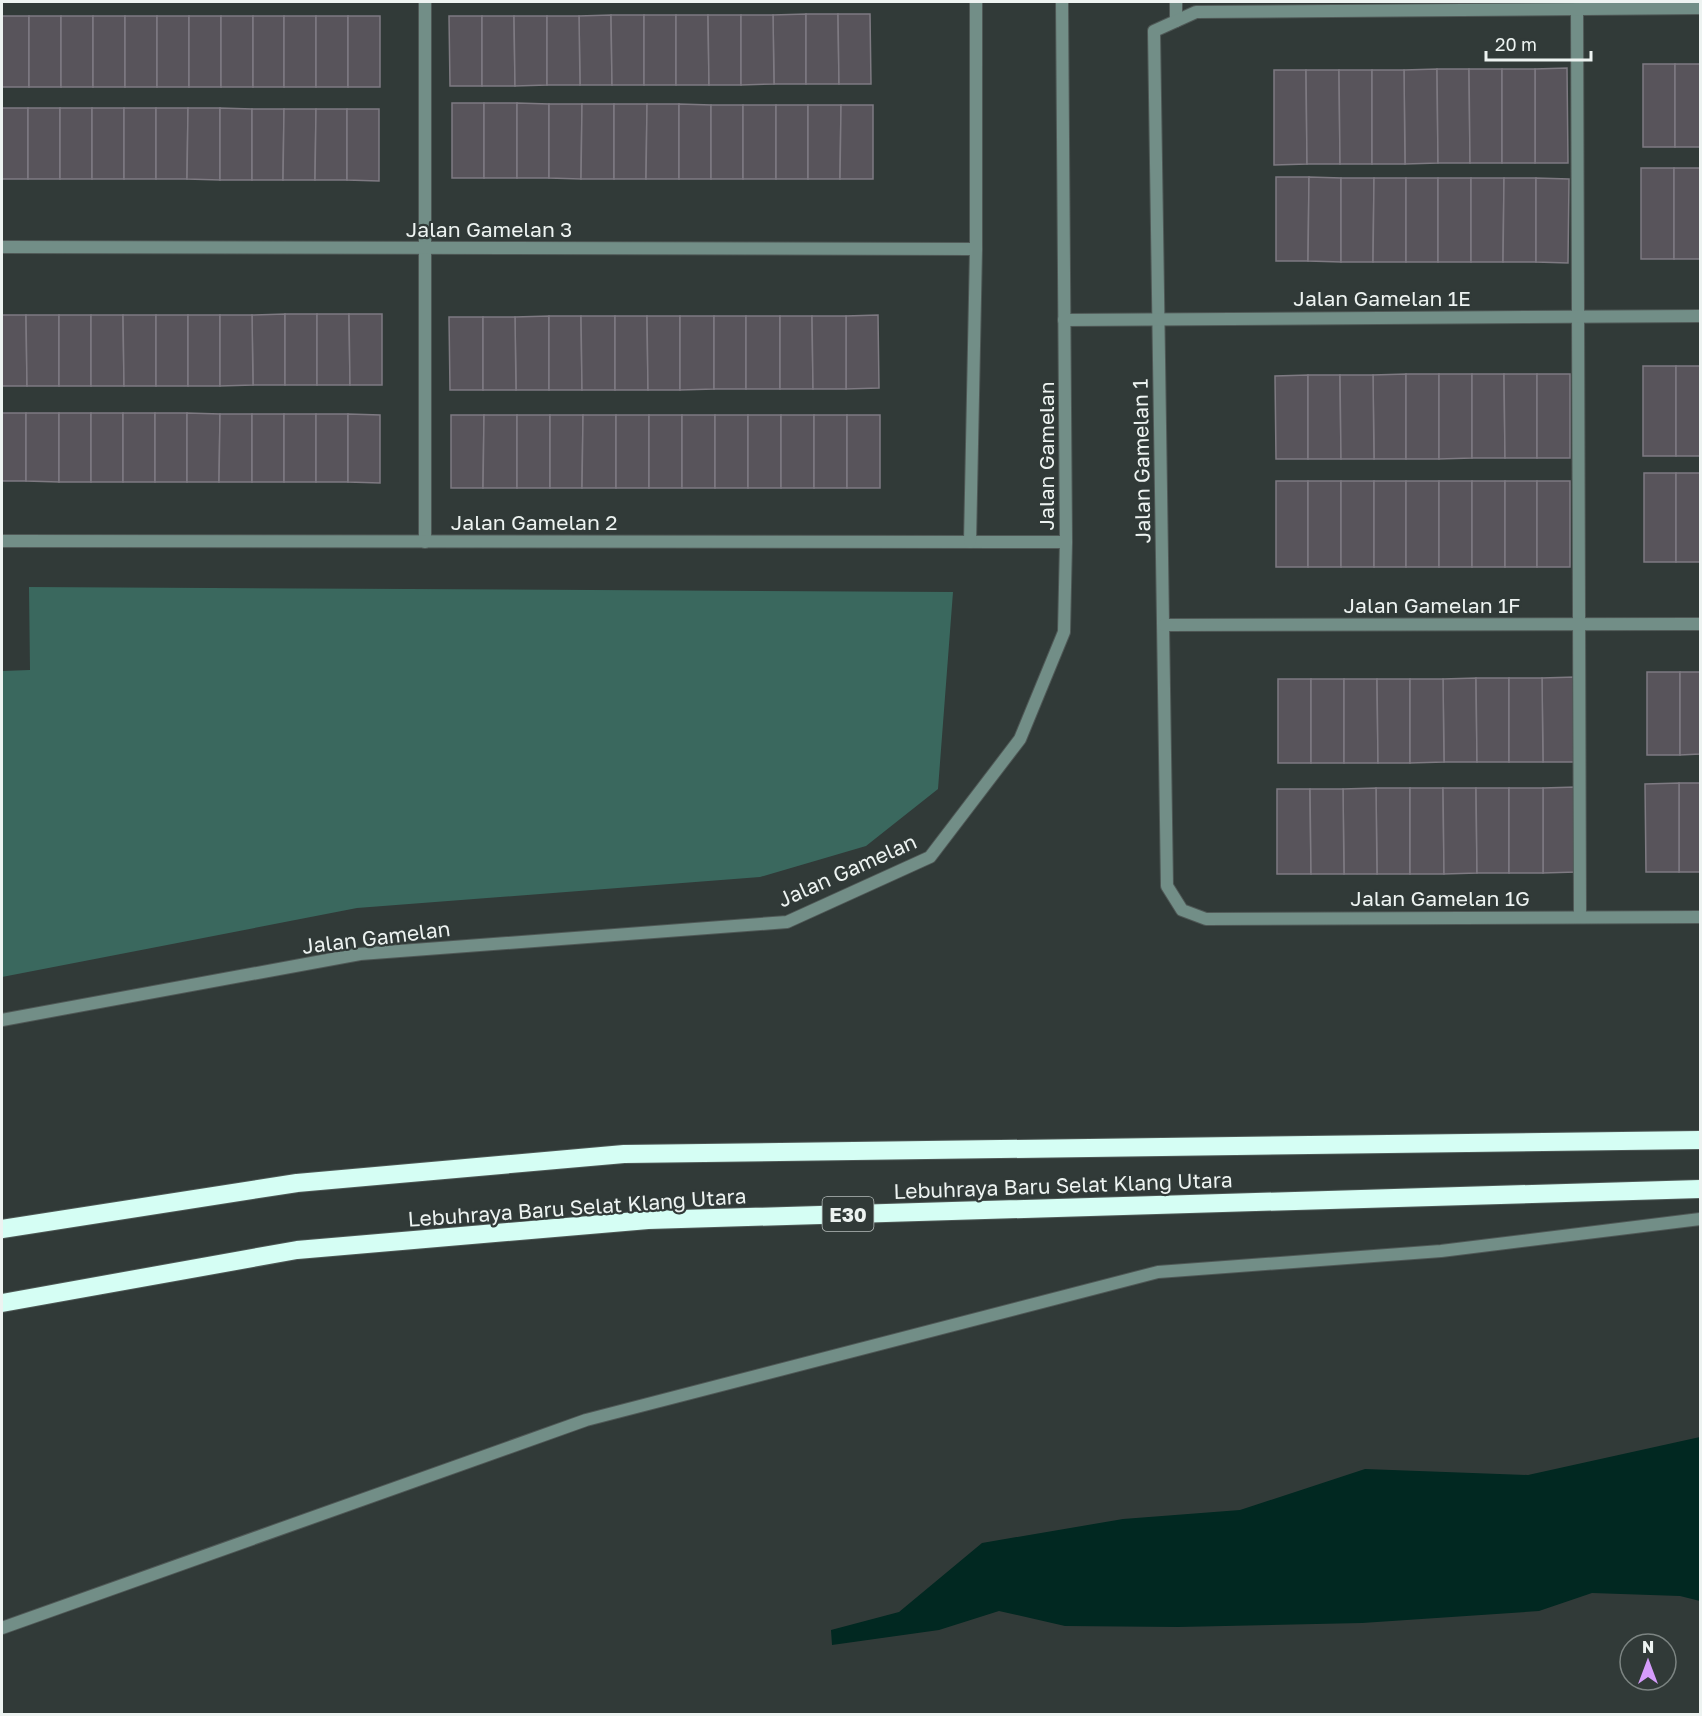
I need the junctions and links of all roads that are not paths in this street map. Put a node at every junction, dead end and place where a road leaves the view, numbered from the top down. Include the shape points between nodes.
1 (425, 2) edge
2 (976, 2) edge
3 (1062, 2) edge
4 (1176, 2) edge
5 (1701, 8) edge
6 (1577, 9) junction
7 (1176, 21) junction
8 (2, 247) edge
9 (425, 248) junction
10 (976, 249) junction
11 (1578, 316) junction
12 (1701, 316) edge
13 (1158, 319) junction
14 (1064, 320) junction
15 (2, 541) edge
16 (425, 542) junction
17 (970, 542) junction
18 (1066, 542) junction
19 (1579, 624) junction
20 (1701, 624) edge
21 (1164, 625) junction
22 (1182, 910) joint
23 (1580, 917) junction
24 (1701, 917) edge
25 (2, 1020) edge
26 (1701, 1140) edge
27 (1701, 1189) edge
28 (1701, 1219) edge
29 (2, 1229) edge
30 (2, 1303) edge
31 (2, 1628) edge

1 - 9 street
2 - 10 street
3 - 14 street, Jalan Gamelan
4 - 7 street
5 - 6 street
6 - 7 street via 1196,12
6 - 11 street
7 - 13 street, Jalan Gamelan 1 via 1154,32
8 - 9 street, Jalan Gamelan 3
9 - 10 street, Jalan Gamelan 3
9 - 16 street
10 - 17 street
11 - 12 street, Jalan Gamelan 1E
11 - 13 street, Jalan Gamelan 1E
11 - 19 street
13 - 14 street, Jalan Gamelan 1E
13 - 21 street, Jalan Gamelan 1
14 - 18 street, Jalan Gamelan
15 - 16 street, Jalan Gamelan 2
16 - 17 street, Jalan Gamelan 2
17 - 18 street, Jalan Gamelan 2
18 - 25 street, Jalan Gamelan via 1064,632 1020,739 930,857 787,922 360,954
19 - 20 street, Jalan Gamelan 1F
19 - 21 street, Jalan Gamelan 1F
19 - 23 street
21 - 22 street, Jalan Gamelan 1 via 1167,886
22 - 23 street, Jalan Gamelan 1G via 1206,919
23 - 24 street, Jalan Gamelan 1G
26 - 29 highway, Lebuhraya Baru Selat Klang Utara via 624,1154 297,1183
27 - 30 highway, Lebuhraya Baru Selat Klang Utara / E30 via 648,1220 297,1250
28 - 31 street via 1441,1251 1158,1272 586,1420

